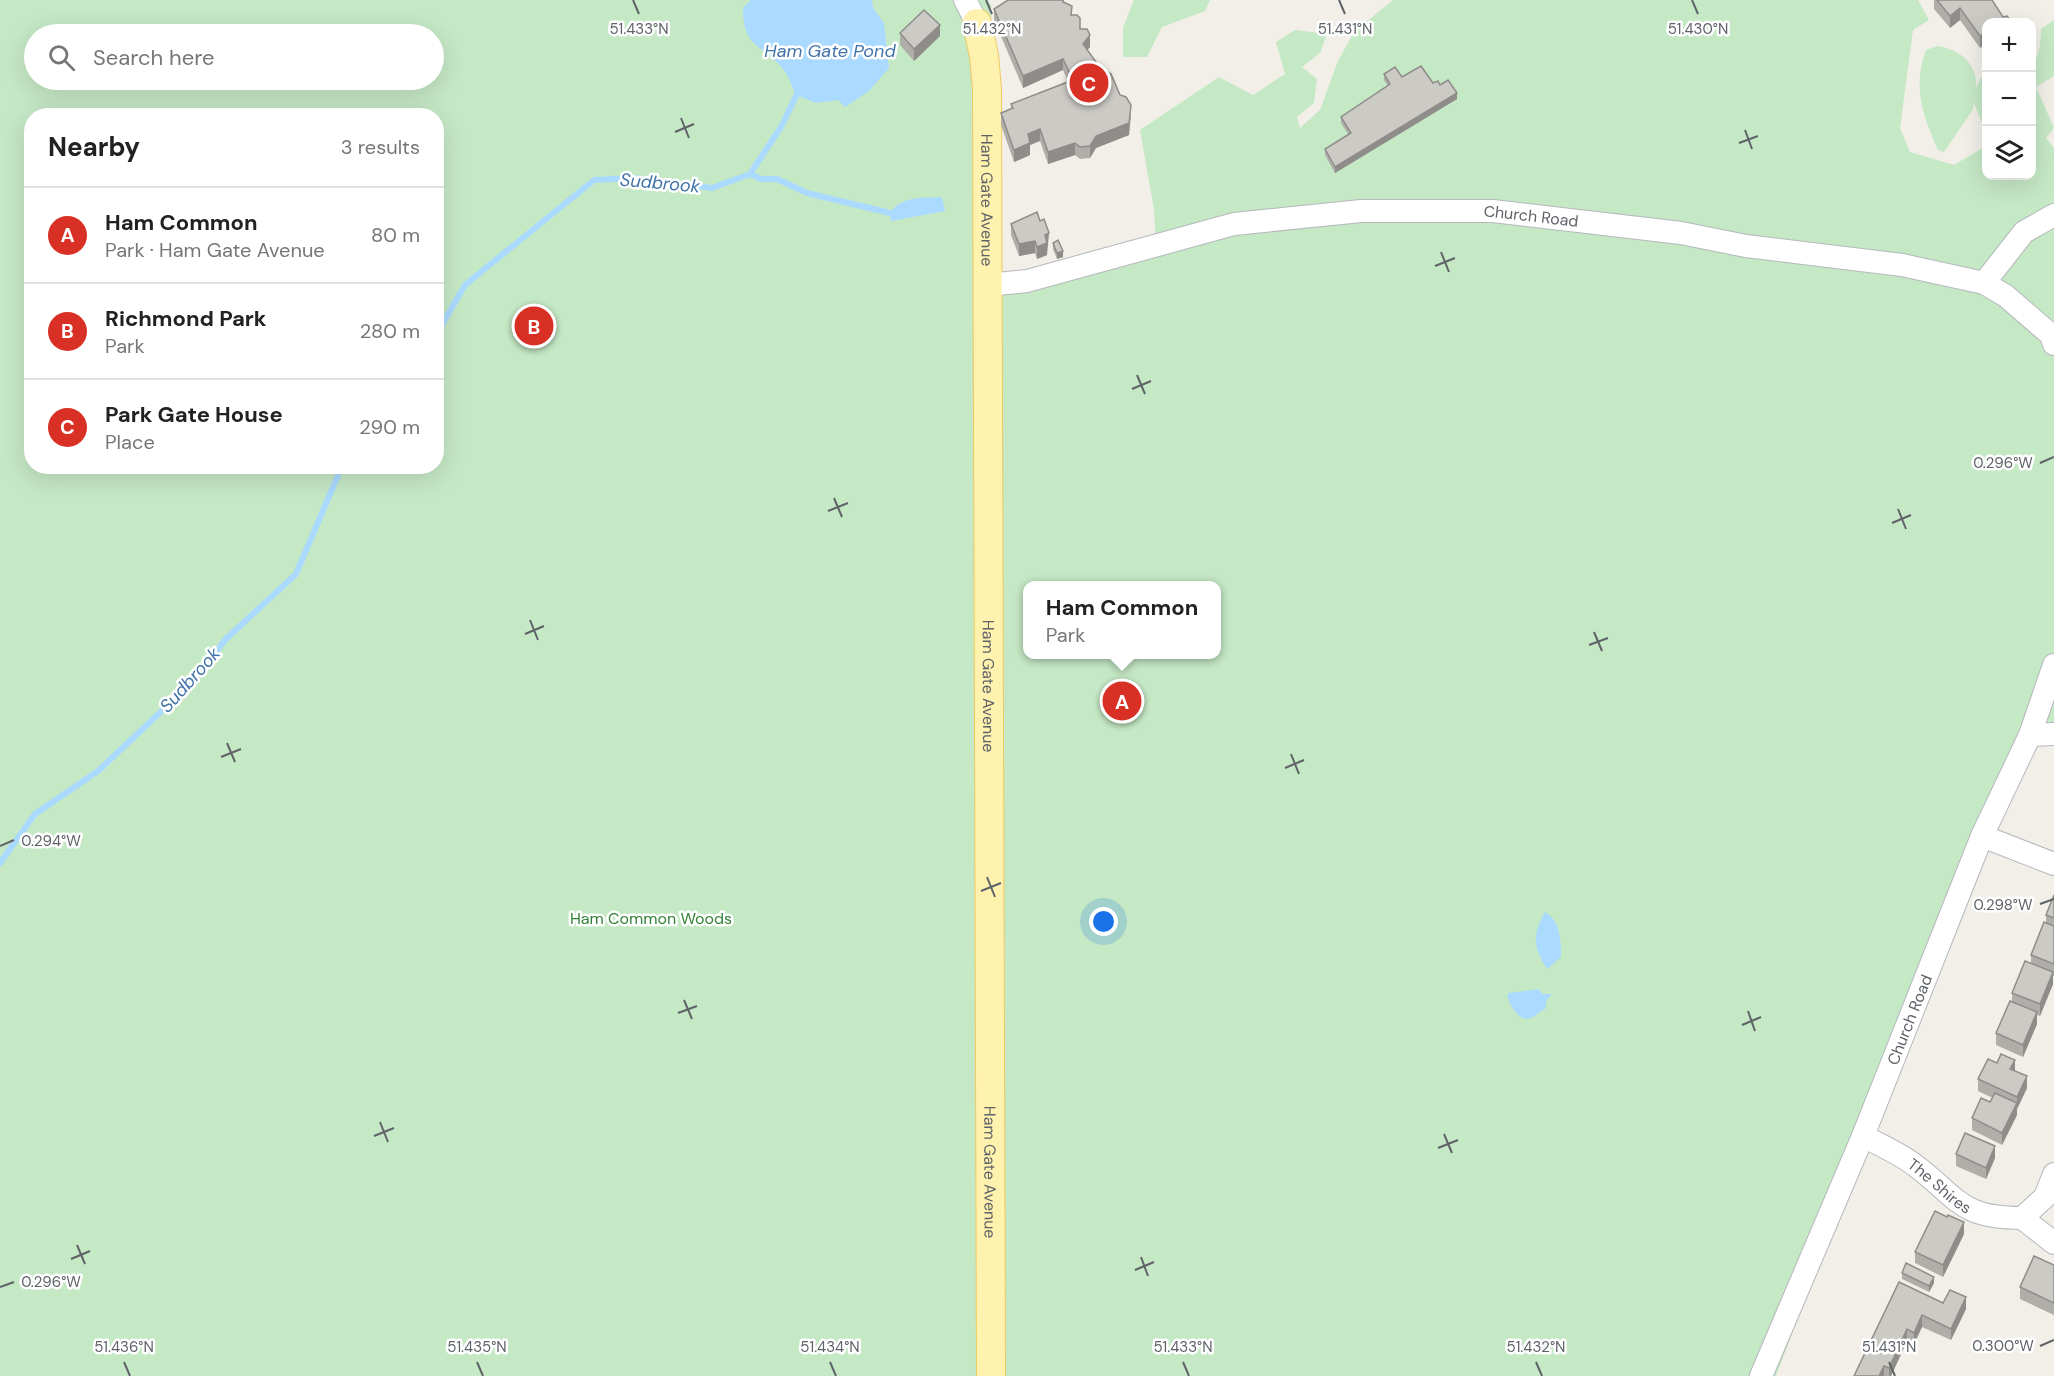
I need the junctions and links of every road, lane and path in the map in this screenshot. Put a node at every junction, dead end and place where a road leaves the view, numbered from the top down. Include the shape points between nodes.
1 (971, 11) edge
2 (2054, 215) edge
3 (1984, 283) junction
4 (988, 285) junction
5 (2054, 344) edge
6 (2054, 665) edge
7 (2054, 734) edge
8 (2030, 735) junction
9 (1982, 836) junction
10 (2054, 864) edge
11 (1863, 1136) junction
12 (2054, 1174) edge
13 (2022, 1218) junction
14 (2054, 1243) edge
15 (991, 1376) edge
16 (1761, 1376) edge

1 - 4 main road, Ham Gate Avenue via 984,56 987,89
2 - 3 street via 2024,232
3 - 4 street, Church Road via 1902,266 1746,246 1682,233 1528,215 1493,211 1360,211 1234,224 1027,281
3 - 5 street, Church Road via 2006,296 2051,335
4 - 15 main road, Ham Gate Avenue
6 - 8 street, Church Road
7 - 8 street
8 - 9 street, Church Road
9 - 10 street
9 - 11 street, Church Road
11 - 13 street, The Shires via 1914,1164 1967,1210 1994,1218
11 - 16 street, Church Road
12 - 13 street via 2045,1197
13 - 14 street

